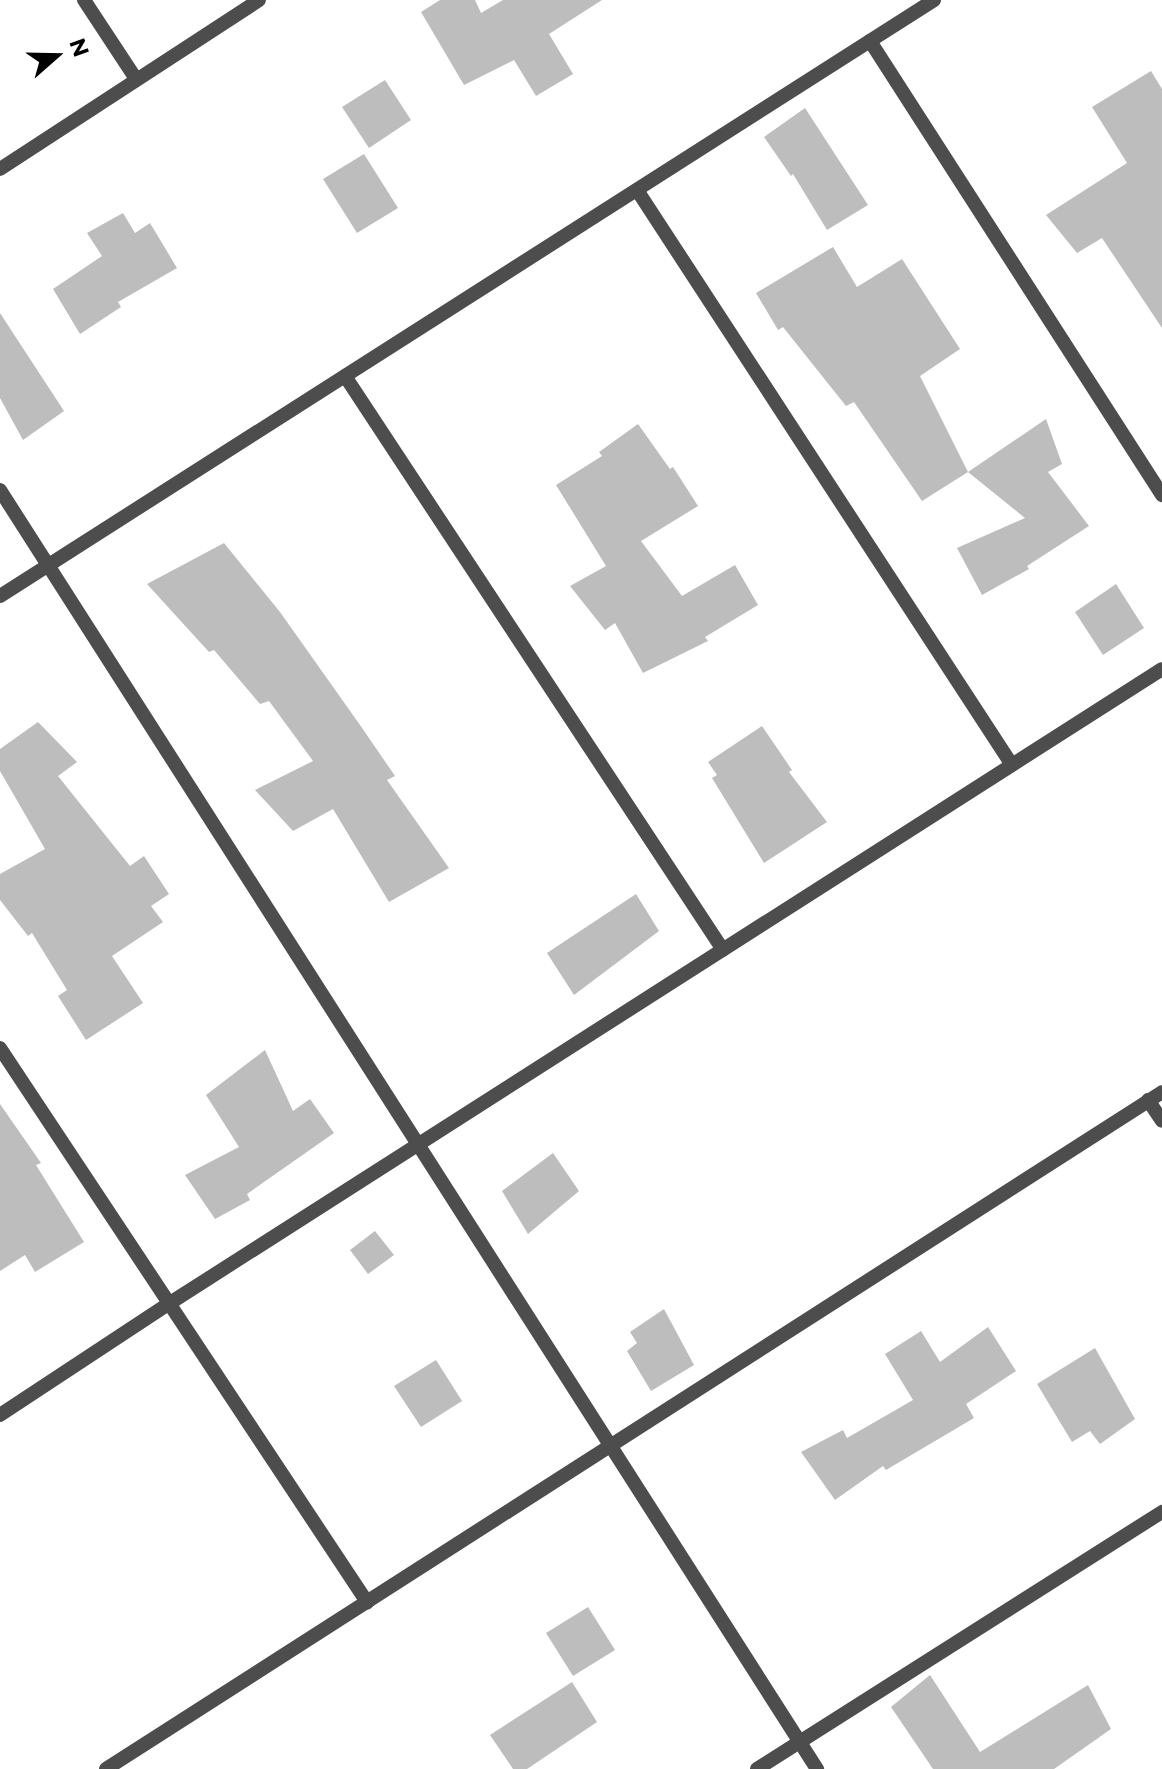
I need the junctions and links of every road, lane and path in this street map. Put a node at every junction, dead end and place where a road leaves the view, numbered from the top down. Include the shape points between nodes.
1 (84, 0) edge
2 (259, 0) edge
3 (934, 0) edge
4 (870, 41) junction
5 (136, 79) junction
6 (0, 169) edge
7 (637, 190) junction
8 (345, 376) junction
9 (0, 490) edge
10 (1162, 495) edge
11 (48, 565) junction
12 (0, 596) edge
13 (1162, 669) edge
14 (1012, 765) junction
15 (723, 950) junction
16 (0, 1048) edge
17 (1162, 1092) edge
18 (1148, 1100) junction
19 (1162, 1121) edge
20 (418, 1144) junction
21 (170, 1303) junction
22 (0, 1415) edge
23 (610, 1445) junction
24 (1162, 1512) edge
25 (367, 1602) junction
26 (800, 1742) junction
27 (106, 1769) edge
28 (757, 1769) edge
29 (817, 1769) edge

1 - 5 street
2 - 5 street
3 - 4 street
4 - 7 street
4 - 10 street
5 - 6 street
7 - 8 street
7 - 14 street
8 - 11 street
8 - 15 street
9 - 11 street
11 - 12 street
11 - 20 street
13 - 14 street
14 - 15 street
15 - 20 street
16 - 21 street
17 - 18 street
18 - 19 street
18 - 23 street
20 - 21 street
20 - 23 street
21 - 22 street
21 - 25 street
23 - 25 street
23 - 26 street
24 - 26 street
25 - 27 street
26 - 28 street
26 - 29 street

